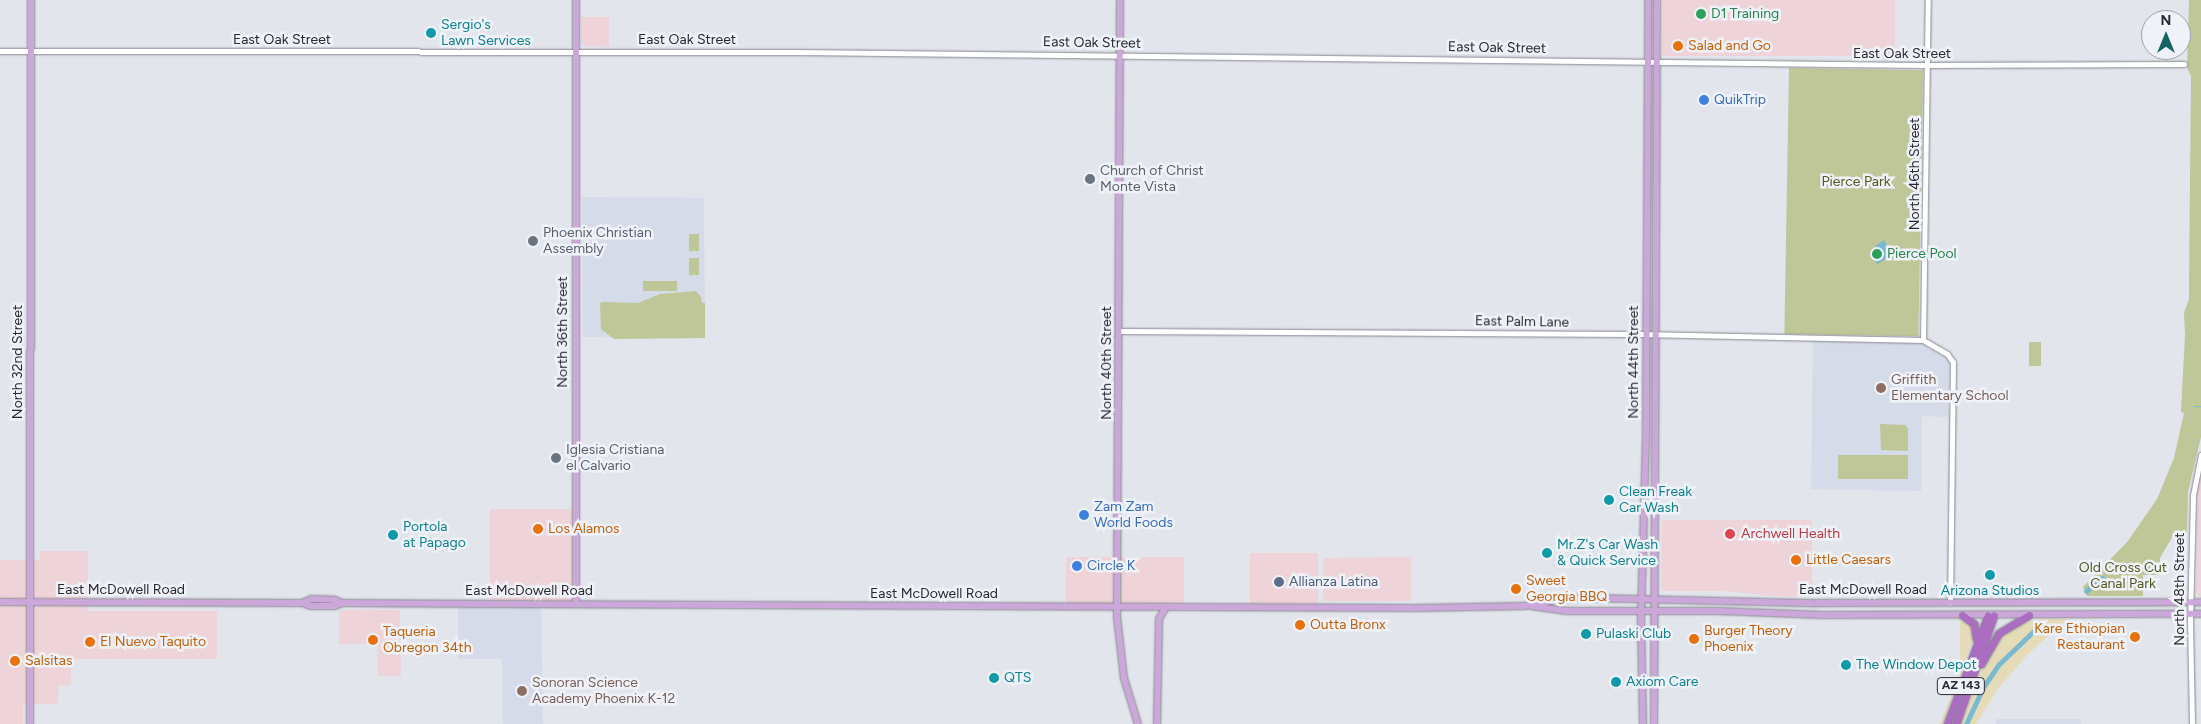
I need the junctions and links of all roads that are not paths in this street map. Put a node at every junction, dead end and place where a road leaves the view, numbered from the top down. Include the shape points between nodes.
1 (31, 0) edge
2 (576, 0) edge
3 (1120, 0) edge
4 (1648, 0) edge
5 (1657, 0) edge
6 (1928, 0) edge
7 (0, 50) edge
8 (30, 51) junction
9 (576, 51) junction
10 (1120, 54) junction
11 (1648, 62) junction
12 (1658, 62) junction
13 (2184, 64) dead end
14 (1927, 65) junction
15 (1120, 331) junction
16 (1647, 335) junction
17 (1656, 336) junction
18 (1923, 340) junction
19 (2201, 455) edge
20 (1642, 599) junction
21 (1654, 599) junction
22 (1776, 601) junction
23 (0, 602) edge
24 (31, 602) junction
25 (1791, 602) junction
26 (2110, 602) junction
27 (2191, 602) junction
28 (2201, 602) edge
29 (1862, 603) junction
30 (1914, 603) junction
31 (1950, 603) junction
32 (1992, 603) junction
33 (576, 604) junction
34 (1525, 606) junction
35 (1117, 607) junction
36 (1166, 607) junction
37 (1641, 611) junction
38 (1654, 611) junction
39 (1778, 614) junction
40 (1791, 614) junction
41 (2110, 614) junction
42 (2190, 614) junction
43 (2201, 614) edge
44 (1870, 615) junction
45 (1915, 615) junction
46 (1924, 615) junction
47 (1962, 615) junction
48 (1991, 615) junction
49 (2029, 615) junction
50 (1974, 648) junction
51 (1970, 686) junction
52 (30, 724) edge
53 (1138, 724) edge
54 (1157, 724) edge
55 (1643, 724) edge
56 (1654, 724) edge
57 (1947, 724) edge
58 (1956, 724) edge
59 (2192, 724) edge

1 - 8 main road, North 32nd Street
2 - 9 main road, North 36th Street
3 - 10 main road, North 40th Street
4 - 11 main road, North 44th Street
5 - 12 main road, North 44th Street
6 - 14 street, North 46th Street
7 - 8 street, East Oak Street
8 - 9 street, East Oak Street
8 - 24 main road, North 32nd Street
9 - 10 street, East Oak Street
9 - 33 main road, North 36th Street
10 - 11 street, East Oak Street
10 - 15 main road, North 40th Street
11 - 12 street, East Oak Street
11 - 16 main road, North 44th Street
12 - 14 street, East Oak Street
12 - 17 main road, North 44th Street
13 - 14 street, East Oak Street
14 - 18 street, North 46th Street
15 - 16 street, East Palm Lane
15 - 35 main road, North 40th Street
16 - 17 street, East Palm Lane
16 - 20 main road, North 44th Street
17 - 18 street, East Palm Lane
17 - 21 main road, North 44th Street
18 - 31 street via 1947,354 1953,362
19 - 27 street, North 48th Street via 2193,495
20 - 21 main road, East McDowell Road
20 - 34 main road, East McDowell Road via 1561,599
20 - 37 main road, North 44th Street
21 - 22 main road, East McDowell Road
21 - 38 main road, North 44th Street
22 - 25 main road, East McDowell Road
22 - 39 main road
23 - 24 main road, East McDowell Road
24 - 33 main road, East McDowell Road via 302,603 311,606 342,603
24 - 52 main road, North 32nd Street
25 - 29 main road, East McDowell Road
25 - 40 main road
26 - 27 main road, East McDowell Road
26 - 32 main road, East McDowell Road
26 - 41 main road
27 - 28 main road, East McDowell Road
27 - 42 street, North 48th Street
29 - 30 main road, East McDowell Road
29 - 44 main road
30 - 31 main road, East McDowell Road
30 - 45 main road
31 - 32 main road, East McDowell Road
31 - 46 main road via 1942,611
32 - 48 main road, AZ 143
33 - 35 main road, East McDowell Road
34 - 36 main road, East McDowell Road
34 - 37 main road, East McDowell Road via 1565,611
35 - 36 main road, East McDowell Road
35 - 53 main road, North 40th Street via 1122,667
36 - 54 main road via 1159,620
37 - 38 main road, East McDowell Road
37 - 55 main road, North 44th Street
38 - 39 main road, East McDowell Road
38 - 56 main road, North 44th Street
39 - 40 main road, East McDowell Road
40 - 44 main road, East McDowell Road
41 - 42 main road, East McDowell Road
41 - 49 main road, East McDowell Road
42 - 43 main road, East McDowell Road
42 - 59 street, North 48th Street
44 - 45 main road, East McDowell Road
45 - 46 main road, East McDowell Road
46 - 47 main road, East McDowell Road
47 - 48 main road, East McDowell Road
47 - 50 highway via 1975,627
48 - 49 main road, East McDowell Road
48 - 50 highway, AZ 143
48 - 51 highway, AZ 143
49 - 51 highway via 2007,626 1996,637
50 - 57 highway, AZ 143
51 - 58 highway, AZ 143

